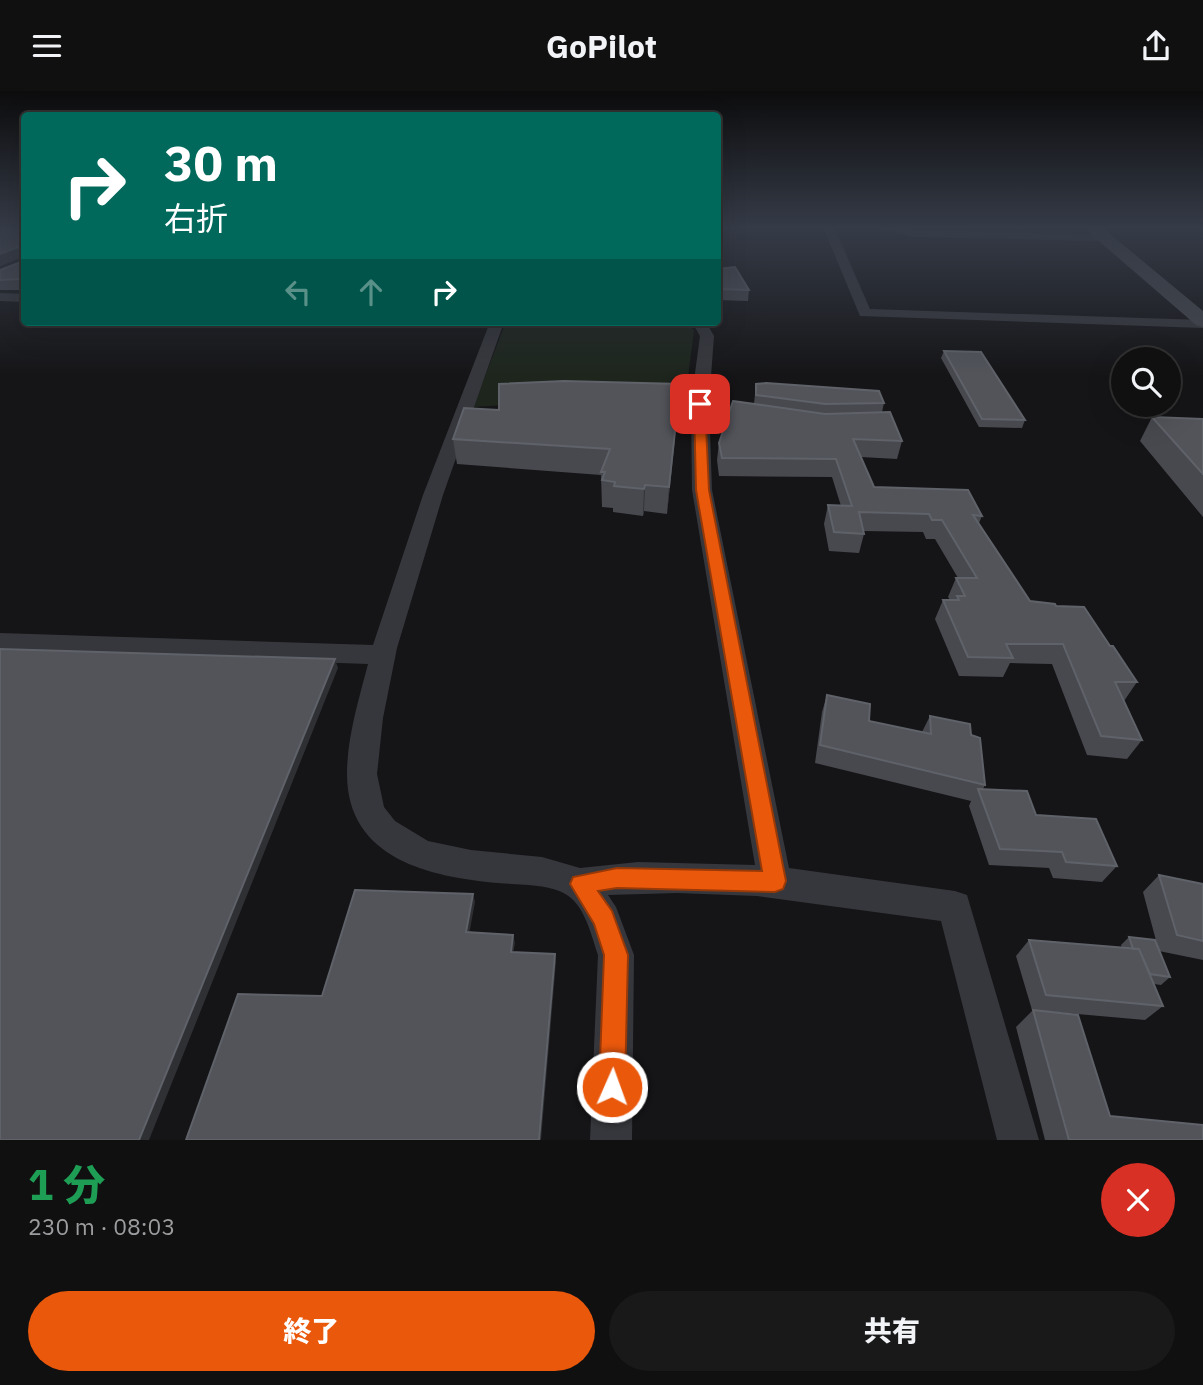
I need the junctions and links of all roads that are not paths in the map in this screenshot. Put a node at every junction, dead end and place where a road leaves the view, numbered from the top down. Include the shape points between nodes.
1 (850, 278) edge
2 (1151, 278) edge
3 (0, 297) edge
4 (21, 298) edge
5 (1203, 322) edge
6 (496, 326) edge
7 (701, 326) edge
8 (700, 404) junction
9 (750, 416) edge
10 (0, 642) edge
11 (383, 655) junction
12 (775, 881) junction
13 (581, 884) junction
14 (611, 1140) edge
15 (1018, 1140) edge

1 - 5 street via 865,313
2 - 5 main road
3 - 4 street
6 - 11 street via 443,466
7 - 8 street via 707,336
8 - 9 lane
8 - 12 street via 702,490
10 - 11 street
11 - 13 street via 362,751 362,783 368,810 386,835 445,863 545,872
12 - 13 street via 617,878
12 - 15 street via 955,907
13 - 14 street via 604,919 616,955

